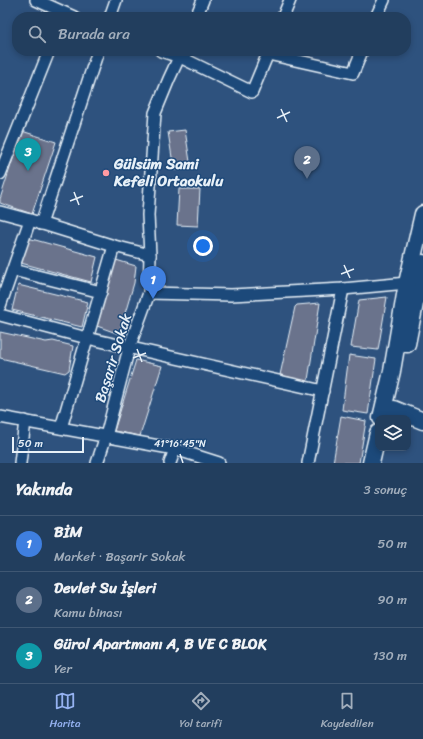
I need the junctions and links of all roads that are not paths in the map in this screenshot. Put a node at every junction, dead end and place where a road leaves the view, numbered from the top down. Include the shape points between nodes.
1 (36, 0) edge
2 (116, 0) edge
3 (203, 0) edge
4 (290, 0) edge
5 (384, 0) edge
6 (61, 12) edge
7 (112, 12) edge
8 (198, 12) edge
9 (285, 12) edge
10 (378, 12) edge
11 (46, 56) edge
12 (96, 56) edge
13 (180, 56) edge
14 (185, 56) edge
15 (266, 56) edge
16 (284, 56) edge
17 (360, 56) edge
18 (0, 174) edge
19 (0, 212) edge
20 (423, 214) edge
21 (30, 220) junction
22 (41, 224) junction
23 (114, 246) junction
24 (150, 255) junction
25 (423, 263) edge
26 (13, 270) junction
27 (407, 283) junction
28 (343, 289) junction
29 (101, 292) junction
30 (149, 293) junction
31 (0, 306) edge
32 (0, 315) edge
33 (87, 338) junction
34 (129, 348) junction
35 (323, 391) junction
36 (389, 415) edge
37 (0, 416) edge
38 (411, 419) edge
39 (25, 421) junction
40 (423, 421) edge
41 (61, 428) junction
42 (106, 436) junction
43 (375, 446) edge
44 (175, 449) junction
45 (384, 451) edge
46 (20, 463) edge
47 (97, 463) edge
48 (170, 463) edge
49 (219, 463) edge
50 (308, 463) edge
51 (371, 463) edge
52 (381, 463) edge

1 - 6 street
2 - 7 street
3 - 8 street
4 - 9 street
5 - 10 street
11 - 18 street
12 - 22 street
13 - 24 street, Başarir Sokak via 155,113 148,215
14 - 15 street via 252,92
16 - 17 street via 353,73
19 - 21 street
20 - 27 main road
21 - 22 street
21 - 26 street
22 - 23 street
23 - 24 street
23 - 29 street
24 - 30 street, Başarir Sokak
25 - 36 main road
26 - 29 street
26 - 31 street
27 - 28 street
27 - 36 main road via 392,371
28 - 30 street via 231,295
28 - 35 street
29 - 33 street
30 - 34 street, Başarir Sokak
32 - 33 street
33 - 34 street
33 - 41 street
34 - 35 street
34 - 42 street, Başarir Sokak
35 - 50 street
37 - 39 street
38 - 40 main road
39 - 41 street
39 - 46 street
41 - 42 street
42 - 44 street
42 - 47 street, Başarir Sokak
43 - 51 main road
44 - 48 street
44 - 49 street
45 - 52 main road

